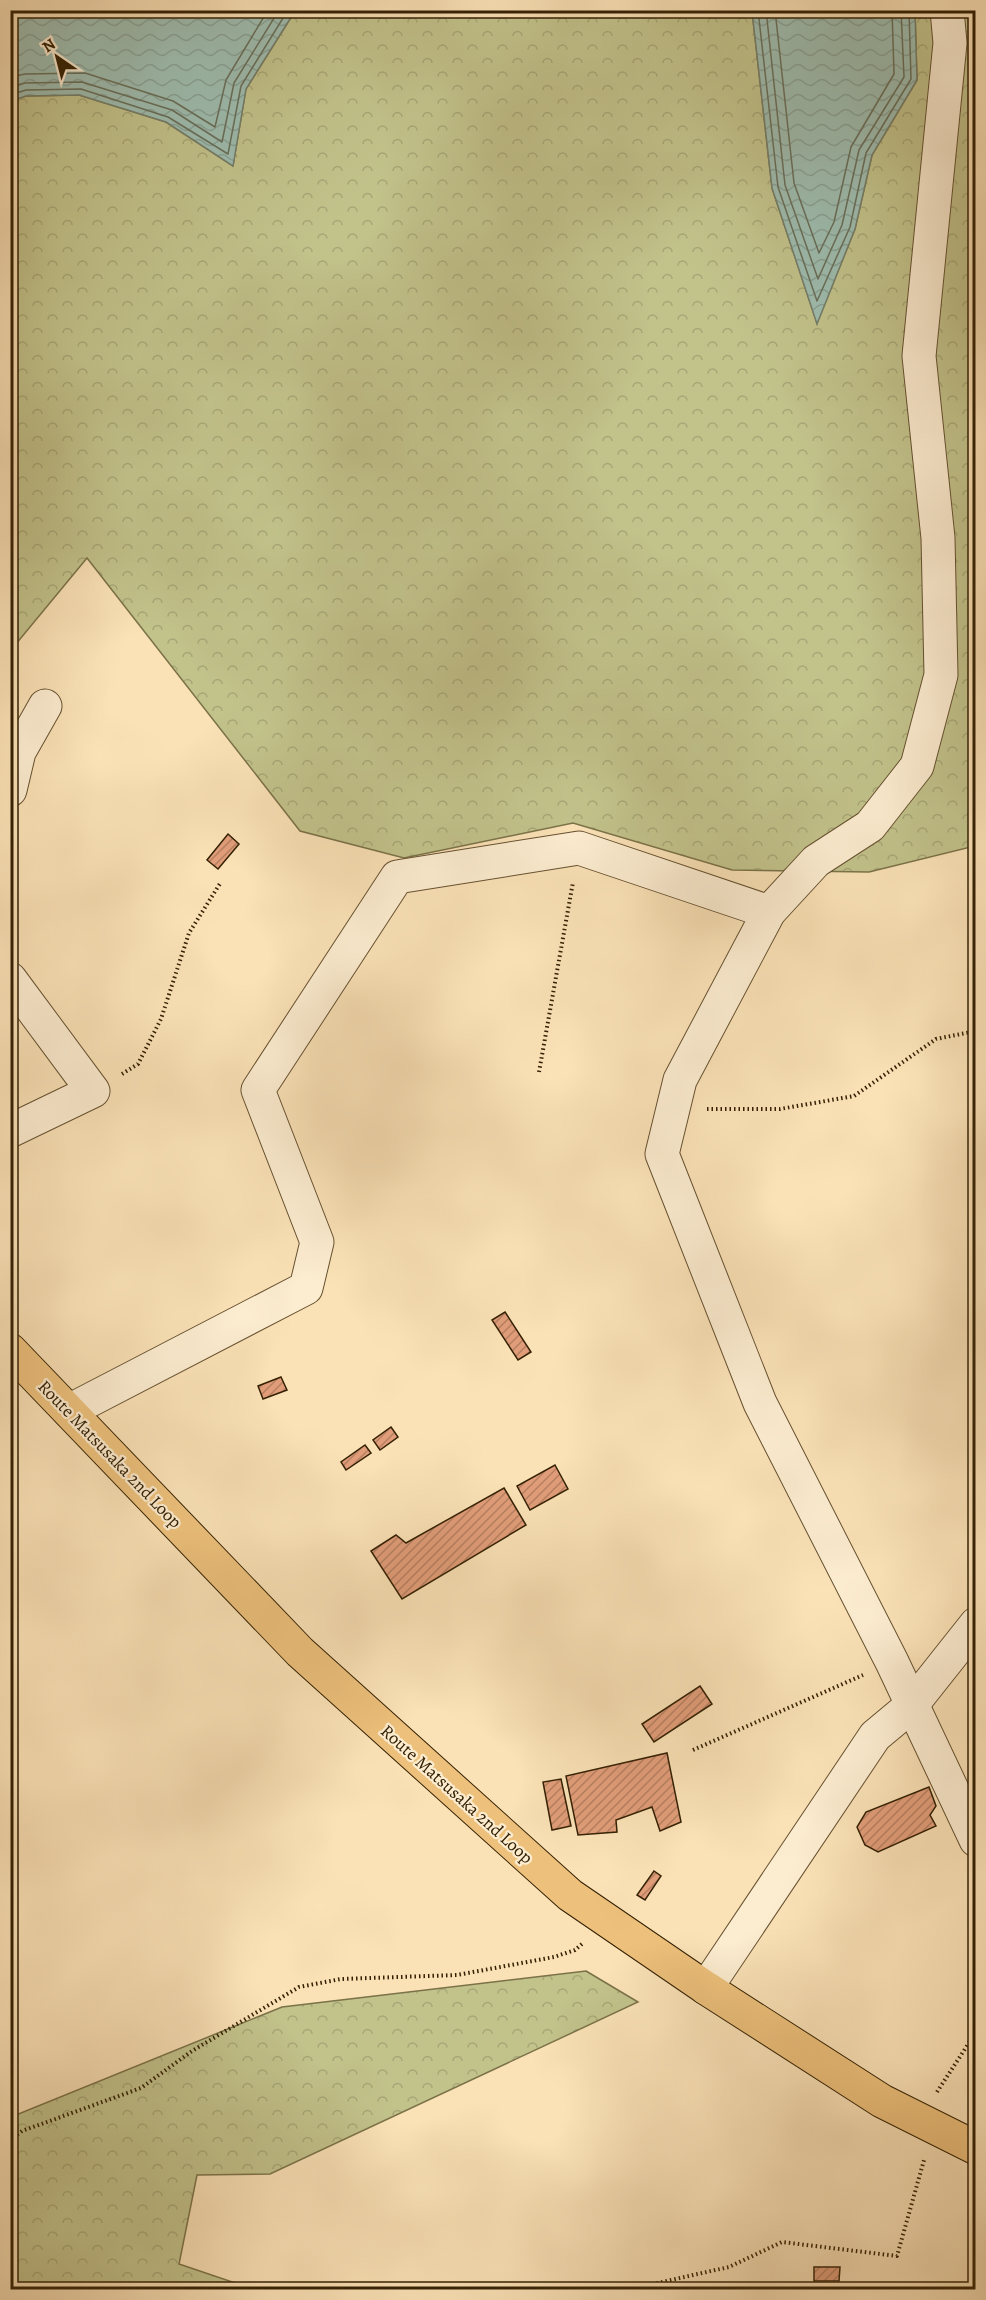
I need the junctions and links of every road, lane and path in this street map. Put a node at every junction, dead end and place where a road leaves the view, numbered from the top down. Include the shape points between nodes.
1 (947, 10) edge
2 (45, 706) dead end
3 (10, 790) edge
4 (579, 848) junction
5 (221, 882) dead end
6 (769, 912) junction
7 (10, 979) edge
8 (975, 1031) edge
9 (539, 1072) dead end
10 (93, 1091) junction
11 (673, 1110) junction
12 (10, 1131) edge
13 (10, 1350) edge
14 (69, 1411) junction
15 (975, 1624) edge
16 (892, 1662) junction
17 (911, 1706) junction
18 (693, 1750) dead end
19 (975, 1840) edge
20 (610, 1922) junction
21 (706, 1988) junction
22 (975, 2032) edge
23 (920, 2120) junction
24 (10, 2140) edge
25 (975, 2148) edge
26 (626, 2289) edge

1 - 6 street via 950,43 919,356 938,538 941,675 917,766 870,826 816,861
2 - 3 street via 19,752
4 - 6 street
4 - 9 path
4 - 14 street via 397,877 258,1090 316,1242 306,1288
5 - 10 path via 189,933 161,1019 138,1065
6 - 11 street via 680,1080
7 - 10 street
8 - 11 path via 936,1039 854,1096 780,1109
10 - 12 street
11 - 16 street via 662,1154 760,1403
13 - 14 main road, Route Matsusaka 2nd Loop
14 - 20 main road, Route Matsusaka 2nd Loop via 300,1652 570,1895
15 - 17 street
16 - 17 street
16 - 18 path
17 - 19 street
17 - 21 street via 875,1736
20 - 21 main road, Route Matsusaka 2nd Loop
20 - 24 path via 575,1950 554,1957 457,1975 341,1979 299,1987 192,2051 141,2088 22,2131
21 - 23 main road, Route Matsusaka 2nd Loop via 882,2101
22 - 23 path
23 - 25 main road, Route Matsusaka 2nd Loop
23 - 26 path via 924,2159 897,2256 782,2242 729,2267

